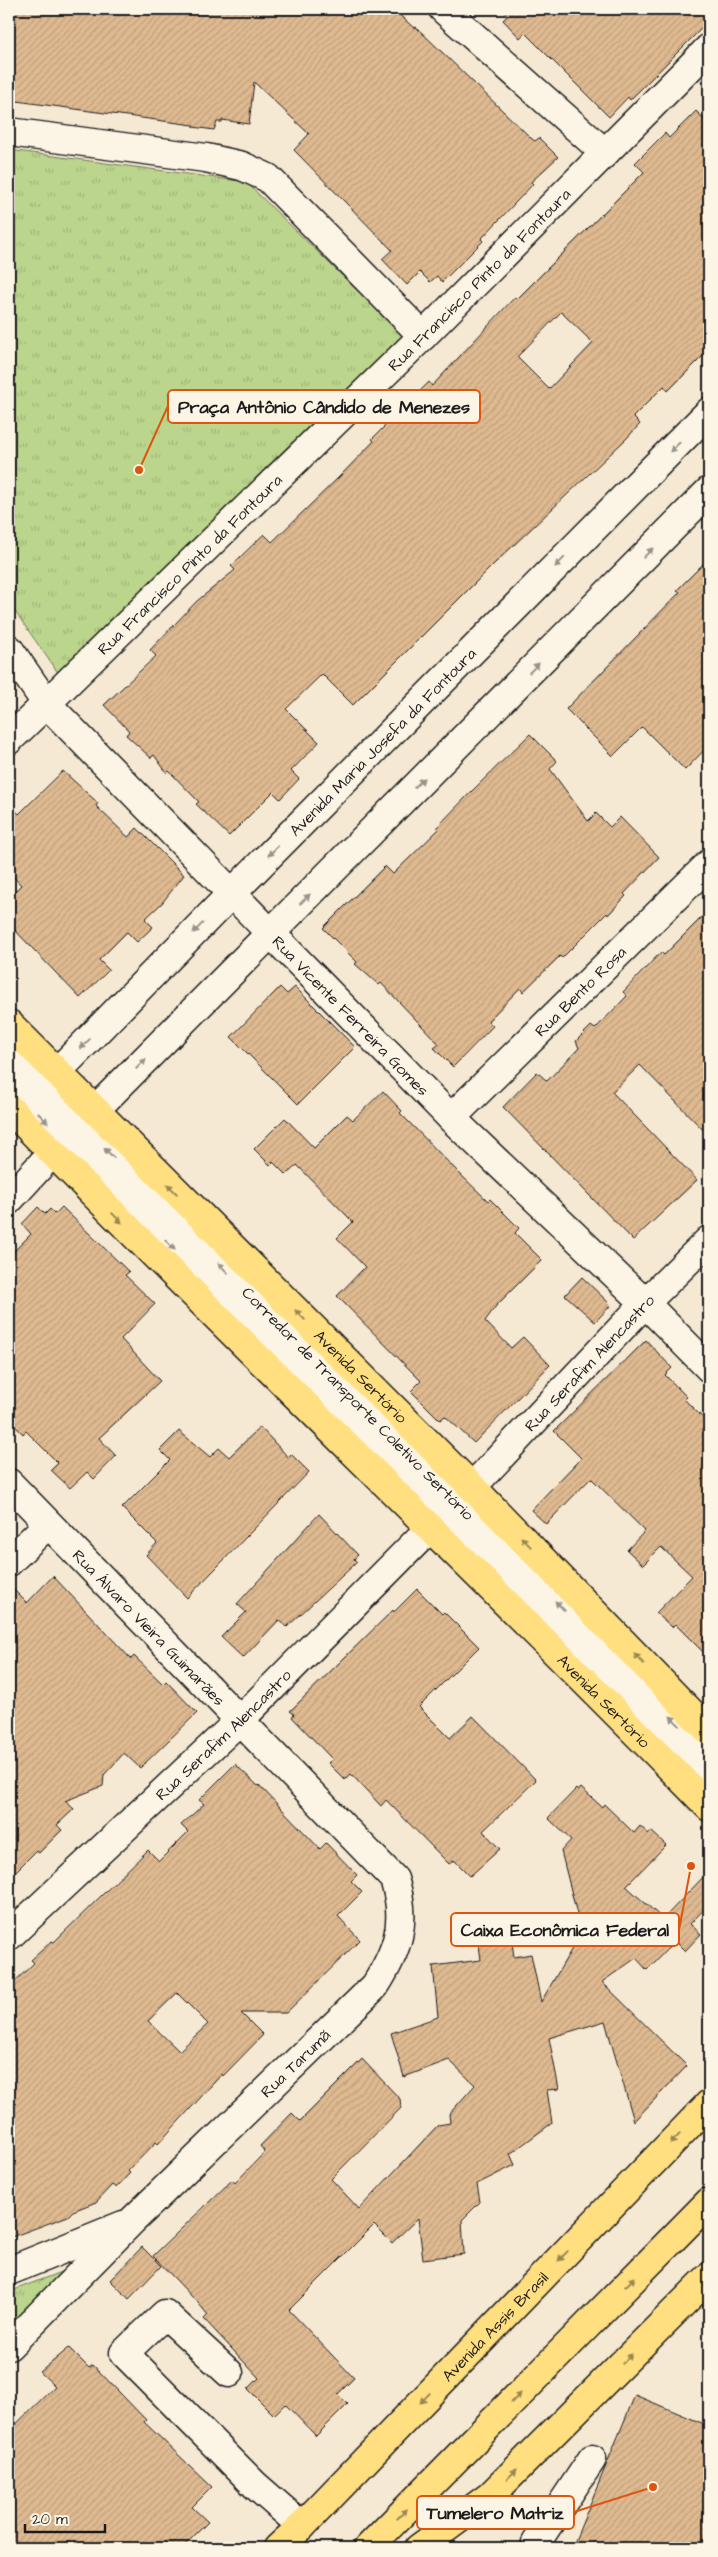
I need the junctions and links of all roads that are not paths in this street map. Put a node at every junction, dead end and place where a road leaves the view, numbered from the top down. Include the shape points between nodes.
1 (443, 9) edge
2 (709, 48) edge
3 (9, 132) edge
4 (605, 153) junction
5 (423, 336) junction
6 (709, 412) edge
7 (709, 491) edge
8 (9, 649) edge
9 (46, 703) junction
10 (9, 740) edge
11 (709, 864) edge
12 (232, 893) junction
13 (270, 933) junction
14 (9, 1024) edge
15 (9, 1051) edge
16 (56, 1074) junction
17 (9, 1084) edge
18 (9, 1108) edge
19 (94, 1111) junction
20 (451, 1118) junction
21 (52, 1153) junction
22 (9, 1200) edge
23 (709, 1240) edge
24 (645, 1303) junction
25 (709, 1368) edge
26 (9, 1483) edge
27 (472, 1487) junction
28 (48, 1524) junction
29 (431, 1527) junction
30 (9, 1562) edge
31 (240, 1720) junction
32 (709, 1731) edge
33 (709, 1756) edge
34 (709, 1782) edge
35 (709, 1807) edge
36 (394, 1879) joint
37 (9, 1936) edge
38 (709, 2104) edge
39 (709, 2202) edge
40 (133, 2220) junction
41 (9, 2271) edge
42 (709, 2277) edge
43 (9, 2346) edge
44 (229, 2373) dead end
45 (592, 2459) dead end
46 (302, 2526) junction
47 (278, 2548) edge
48 (368, 2548) edge
49 (419, 2548) edge
50 (538, 2548) edge

1 - 4 street
2 - 4 street, Rua Francisco Pinto da Fontoura
3 - 5 street via 206,158 268,178
4 - 5 street, Rua Francisco Pinto da Fontoura
5 - 9 street, Rua Francisco Pinto da Fontoura
6 -> 12 street, Avenida Maria Josefa da Fontoura
13 -> 7 street
8 - 9 street, Rua Vicente Ferreira Gomes
9 - 10 street, Rua Francisco Pinto da Fontoura
9 - 12 street, Rua Vicente Ferreira Gomes
11 - 20 street, Rua Bento Rosa
12 - 13 street, Rua Vicente Ferreira Gomes
12 -> 16 street, Avenida Maria Josefa da Fontoura
19 -> 13 street
13 - 20 street, Rua Vicente Ferreira Gomes
14 - 16 main road, Avenida Sertório
33 -> 15 street, Corredor de Transporte Coletivo Sertório
16 - 19 main road, Avenida Sertório
17 -> 34 street, Corredor de Transporte Coletivo Sertório
18 - 21 main road, Avenida Sertório
27 -> 19 main road, Avenida Sertório
20 - 24 street, Rua Vicente Ferreira Gomes
21 - 22 street
21 -> 29 main road, Avenida Sertório
23 - 24 street, Rua Serafim Alencastro
24 - 25 street, Rua Vicente Ferreira Gomes
24 - 27 street, Rua Serafim Alencastro
26 - 28 street, Rua Álvaro Vieira Guimarães
32 -> 27 main road, Avenida Sertório
28 - 30 street
28 - 31 street, Rua Álvaro Vieira Guimarães
29 - 31 street, Rua Serafim Alencastro
29 - 35 main road, Avenida Sertório
31 - 36 street, Rua Álvaro Vieira Guimarães
31 - 37 street, Rua Serafim Alencastro
36 - 40 street, Rua Tarumã via 401,1900 399,1938 390,1962 375,1986
38 -> 46 main road, Avenida Assis Brasil
48 -> 39 main road
40 - 41 street
40 - 43 street, Rua Tarumã
49 -> 42 main road via 490,2496
44 - 46 street via 165,2314 124,2352 255,2485
45 - 50 street via 536,2543
46 - 47 main road, Avenida Assis Brasil

